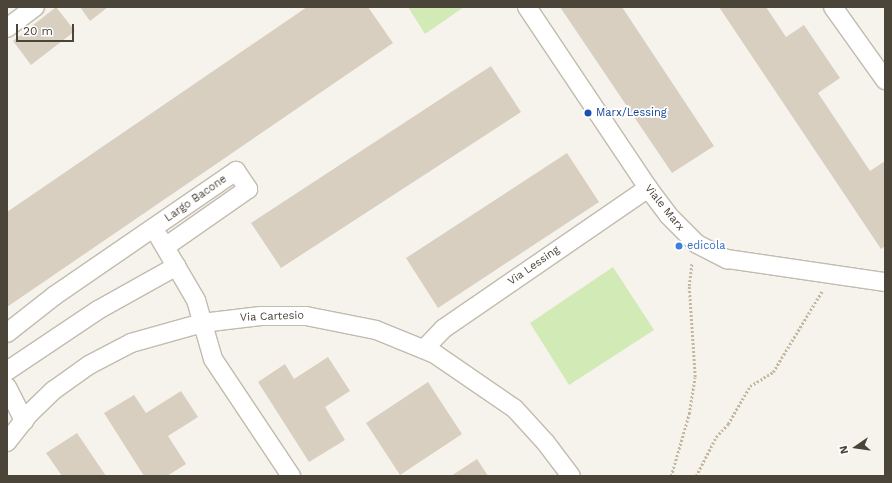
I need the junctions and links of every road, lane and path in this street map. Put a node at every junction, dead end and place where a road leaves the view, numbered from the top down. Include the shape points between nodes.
1 (35, 7) edge
2 (527, 7) edge
3 (833, 7) edge
4 (7, 28) edge
5 (885, 80) edge
6 (648, 188) junction
7 (153, 229) junction
8 (697, 244) junction
9 (165, 247) junction
10 (177, 266) junction
11 (832, 274) junction
12 (885, 282) edge
13 (202, 323) junction
14 (7, 333) edge
15 (424, 349) junction
16 (7, 371) edge
17 (7, 387) edge
18 (24, 421) junction
19 (7, 442) edge
20 (291, 476) edge
21 (571, 476) edge
22 (671, 476) edge
23 (696, 476) edge

1 - 4 street
2 - 6 street, Viale Marx
3 - 5 street
6 - 8 street, Viale Marx via 668,215
6 - 15 street, Via Lessing via 443,329
7 - 9 street, Largo Bacone
7 - 9 street, Largo Bacone via 236,171 248,189
7 - 14 street, Largo Bacone via 54,296
8 - 11 street, Viale Marx via 728,259
8 - 22 path via 690,267 689,286 695,377 689,414
9 - 10 street, Largo Bacone
10 - 13 street, Largo Bacone via 196,300
10 - 16 street via 93,313
11 - 12 street, Viale Marx
11 - 23 path via 773,372 750,386 728,424 716,437
13 - 15 street, Via Cartesio via 261,316 306,316 362,326
13 - 18 street, Via Cartesio via 146,338 89,365 54,390
13 - 20 street, Largo Bacone via 214,359
15 - 21 street, Via Cartesio via 482,384 515,409
17 - 18 street
18 - 19 street, Via Cartesio

